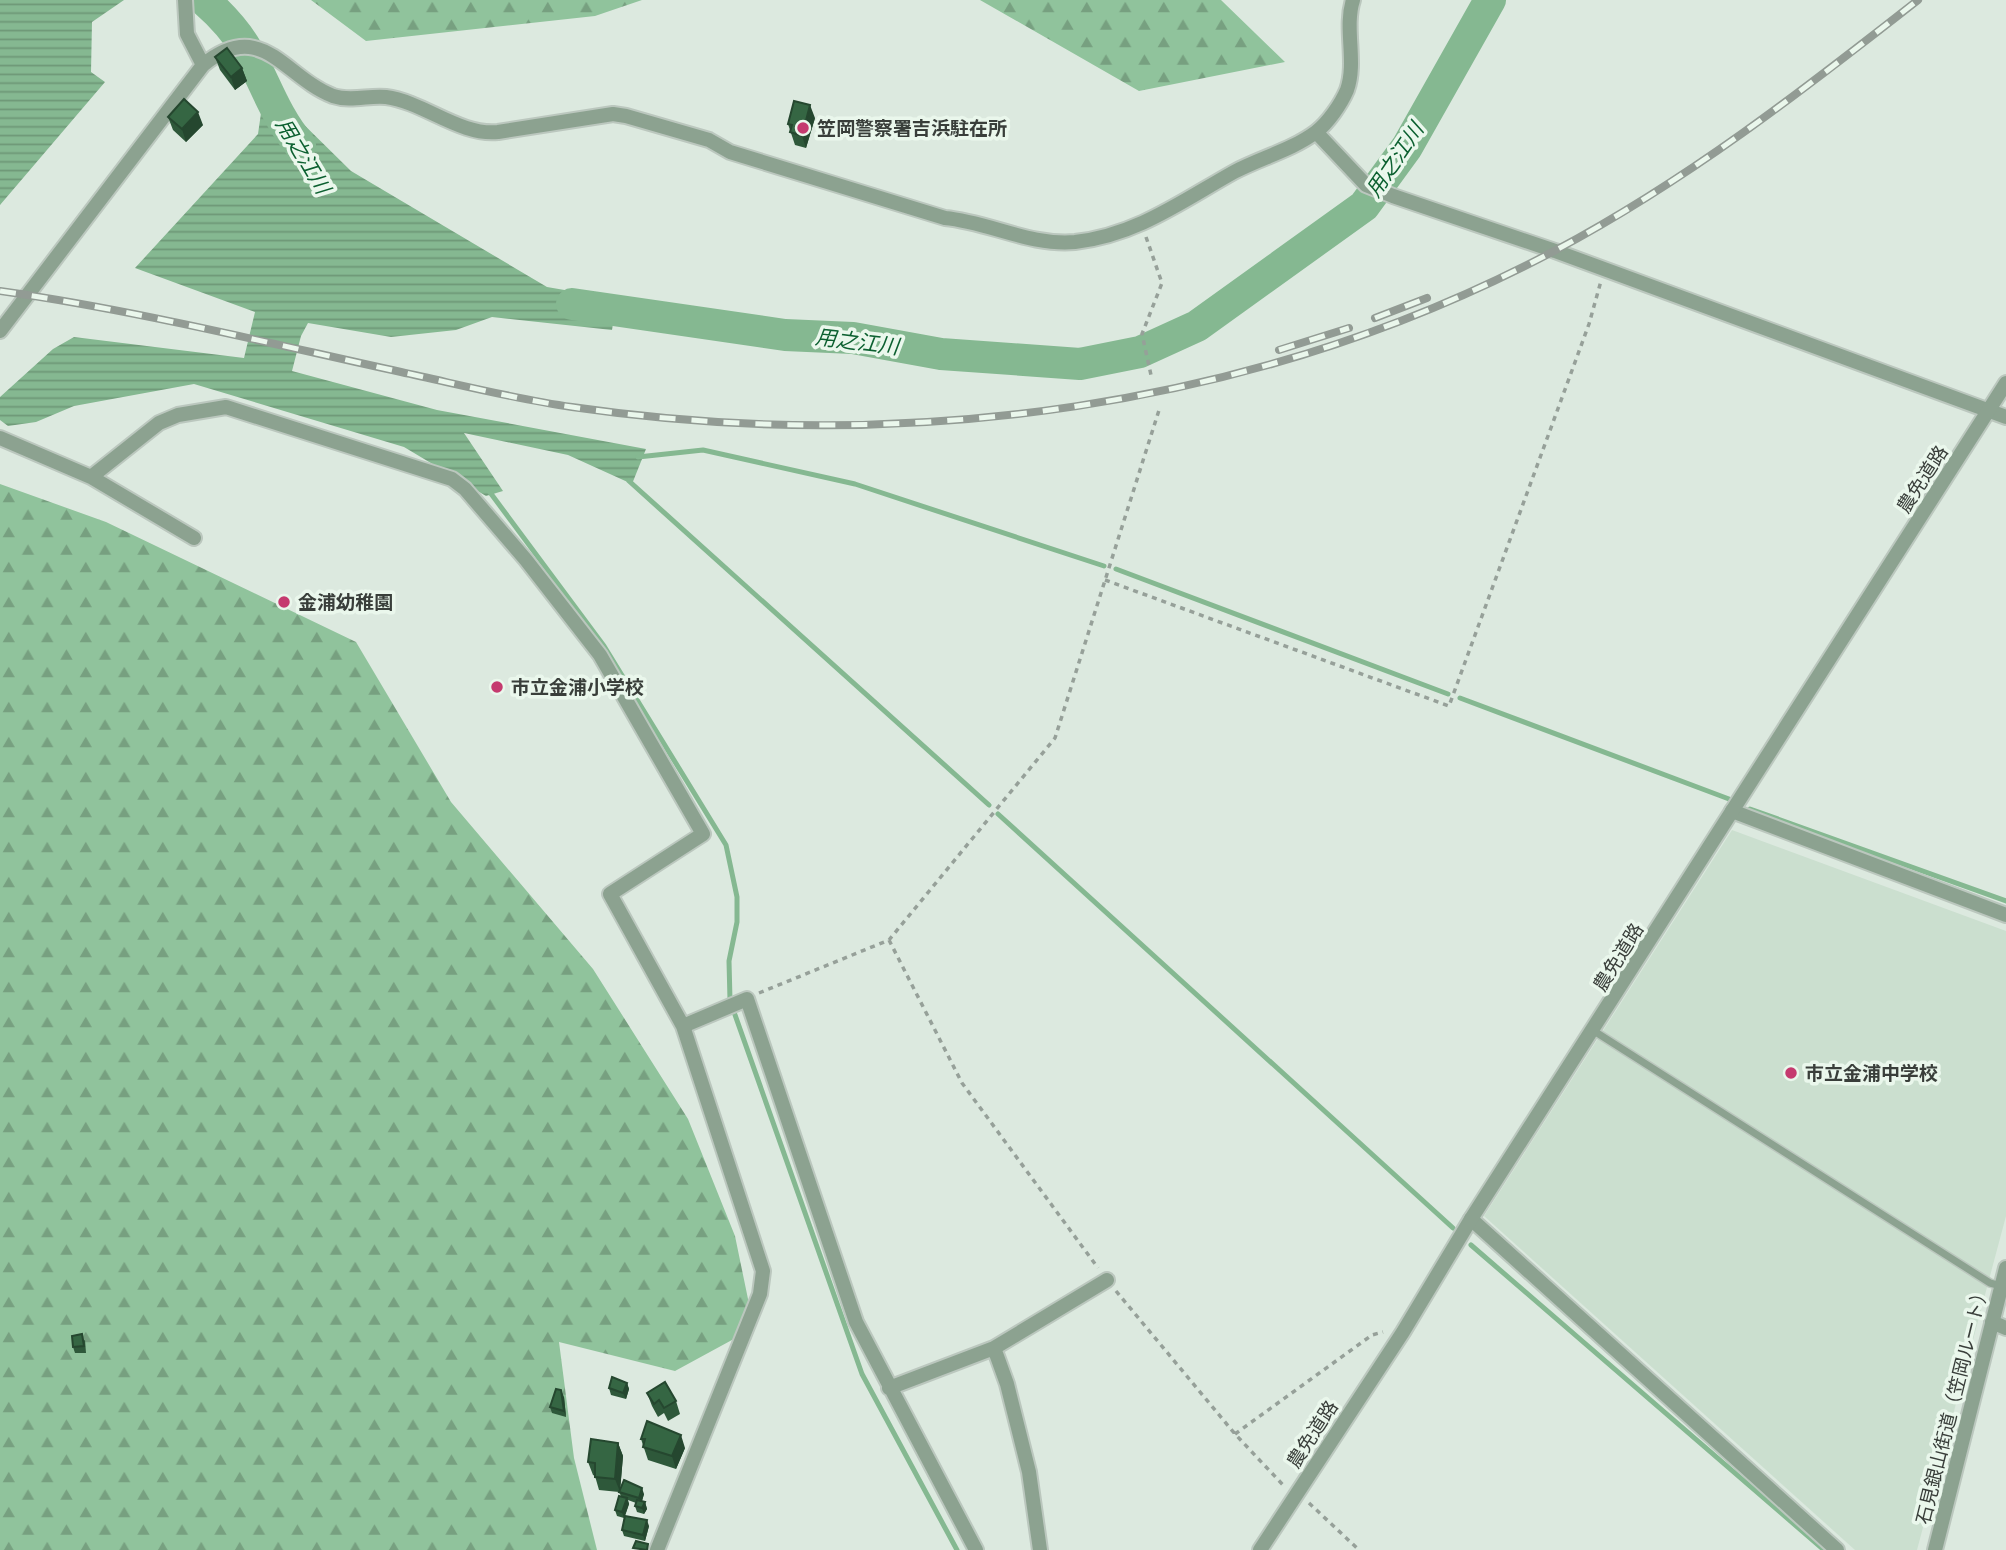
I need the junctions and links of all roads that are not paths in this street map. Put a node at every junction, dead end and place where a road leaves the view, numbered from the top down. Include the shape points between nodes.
1 (185, 0) edge
2 (1353, 0) edge
3 (203, 65) junction
4 (1316, 132) junction
5 (0, 331) edge
6 (2006, 383) edge
7 (1988, 411) junction
8 (2006, 417) edge
9 (0, 438) edge
10 (91, 477) junction
11 (194, 538) dead end
12 (1732, 811) junction
13 (2006, 915) edge
14 (686, 1025) junction
15 (1594, 1031) junction
16 (1471, 1219) junction
17 (2006, 1268) edge
18 (1107, 1280) road end
19 (2001, 1286) junction
20 (1992, 1322) junction
21 (2006, 1328) edge
22 (994, 1349) junction
23 (889, 1388) junction
24 (657, 1550) edge
25 (976, 1550) edge
26 (1040, 1550) edge
27 (1260, 1550) edge
28 (1837, 1550) edge
29 (1935, 1550) edge

1 - 3 street via 192,48
2 - 4 street via 1348,88
3 - 4 street via 230,49 265,50 336,97 388,97 489,133 613,114 626,116 907,206 1036,241 1073,242 1142,225 1235,171
3 - 5 street
4 - 7 street via 1366,185
6 - 7 street, 農免道路
7 - 8 street
7 - 12 street, 農免道路
9 - 10 street
10 - 11 street
10 - 14 street via 159,423 226,407 439,473 465,489 600,655 703,834 610,894
12 - 13 street
12 - 15 street, 農免道路
14 - 23 street via 744,1001 848,1300
14 - 24 street via 762,1271 760,1294
15 - 16 street, 農免道路
15 - 19 lane
16 - 27 street, 農免道路
16 - 28 street
17 - 19 street, 石見銀山街道（笠岡ルート）
18 - 22 street
19 - 20 street, 石見銀山街道（笠岡ルート）
20 - 21 street
20 - 29 street, 石見銀山街道（笠岡ルート）
22 - 23 street
22 - 26 street via 1029,1472
23 - 25 street

